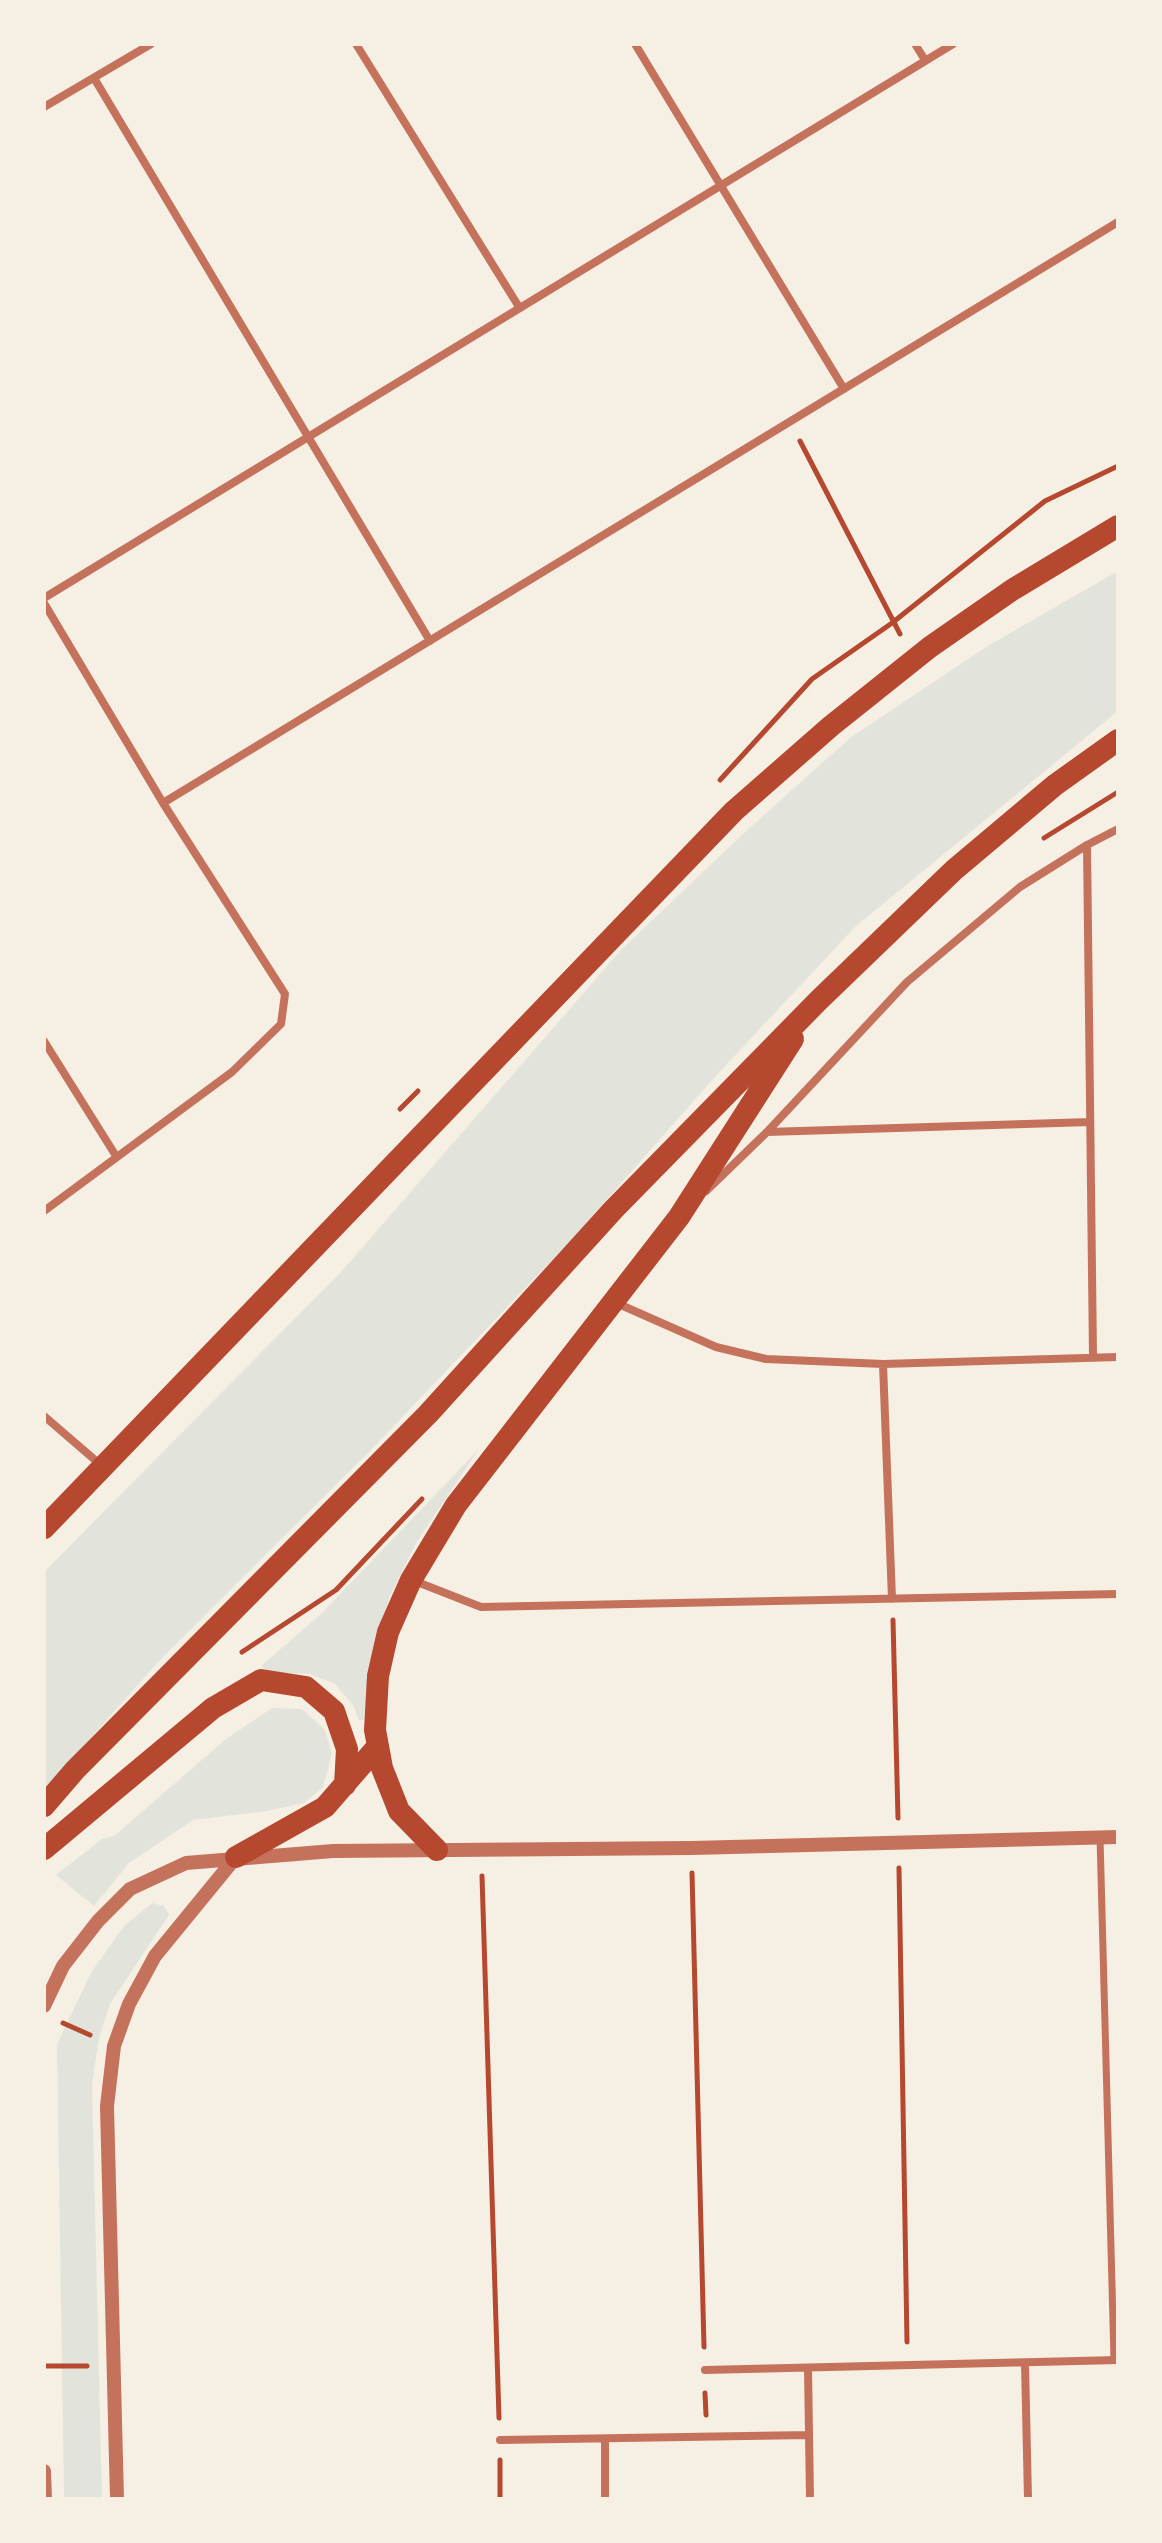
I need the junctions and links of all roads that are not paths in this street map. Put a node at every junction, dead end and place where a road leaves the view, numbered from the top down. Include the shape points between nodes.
1 (151, 44) edge
2 (356, 44) edge
3 (635, 44) edge
4 (915, 44) edge
5 (953, 44) edge
6 (925, 60) junction
7 (94, 78) junction
8 (44, 107) edge
9 (721, 183) junction
10 (1118, 222) edge
11 (519, 307) junction
12 (844, 389) junction
13 (308, 436) junction
14 (1118, 526) edge
15 (44, 600) edge
16 (430, 641) junction
17 (1118, 740) edge
18 (163, 803) junction
19 (1118, 829) edge
20 (1087, 845) junction
21 (819, 1000) junction
22 (44, 1041) edge
23 (1090, 1122) junction
24 (767, 1132) junction
25 (116, 1156) junction
26 (44, 1211) edge
27 (679, 1217) junction
28 (614, 1302) junction
29 (1093, 1357) junction
30 (1118, 1357) edge
31 (883, 1364) junction
32 (44, 1416) edge
33 (103, 1466) junction
34 (44, 1528) edge
35 (411, 1580) junction
36 (1118, 1594) edge
37 (892, 1599) junction
38 (378, 1746) junction
39 (345, 1785) junction
40 (44, 1806) edge
41 (1100, 1837) junction
42 (1118, 1837) edge
43 (44, 1849) edge
44 (437, 1850) junction
45 (236, 1857) junction
46 (44, 2006) edge
47 (1116, 2360) edge
48 (1025, 2364) junction
49 (808, 2368) junction
50 (705, 2370) road end
51 (808, 2435) junction
52 (605, 2439) junction
53 (500, 2440) road end
54 (44, 2471) edge
55 (45, 2499) edge
56 (117, 2499) edge
57 (605, 2499) edge
58 (810, 2499) edge
59 (1028, 2499) edge

1 - 7 street
2 - 11 street
3 - 9 street
4 - 6 street
5 - 6 street
6 - 9 street
7 - 8 street
7 - 13 street
9 - 11 street
9 - 12 street
10 - 12 street
11 - 13 street
12 - 16 street
13 - 15 street
13 - 16 street
14 - 33 highway via 1012,590 916,659 734,811
15 - 18 street
16 - 18 street
17 - 21 highway via 954,870
18 - 25 street via 285,994 285,1009 281,1024 232,1072
19 - 20 street
20 - 23 street
20 - 24 street via 1020,887 907,982
21 - 27 highway
21 - 40 highway via 614,1209 428,1414
22 - 25 street
23 - 24 street
23 - 29 street
24 - 27 street
25 - 26 street
27 - 28 highway
28 - 31 street via 716,1347 766,1359
28 - 35 highway via 456,1505
29 - 30 street
29 - 31 street
31 - 37 street
32 - 33 street
33 - 34 highway
35 - 37 street via 481,1607
35 - 38 highway via 388,1632 378,1676
36 - 37 street
38 - 39 highway
38 - 44 highway via 399,1811
39 - 43 highway via 347,1749 334,1711 306,1687 261,1680 213,1708
39 - 45 highway via 325,1807
41 - 42 street
41 - 44 street
41 - 47 street
44 - 45 street
45 - 46 street via 186,1863 130,1889 63,1966
45 - 56 street via 155,1956 114,2046 107,2106
47 - 48 street
48 - 49 street
48 - 59 street
49 - 50 street
49 - 51 street
51 - 52 street
51 - 58 street
52 - 53 street
52 - 57 street
54 - 55 street

